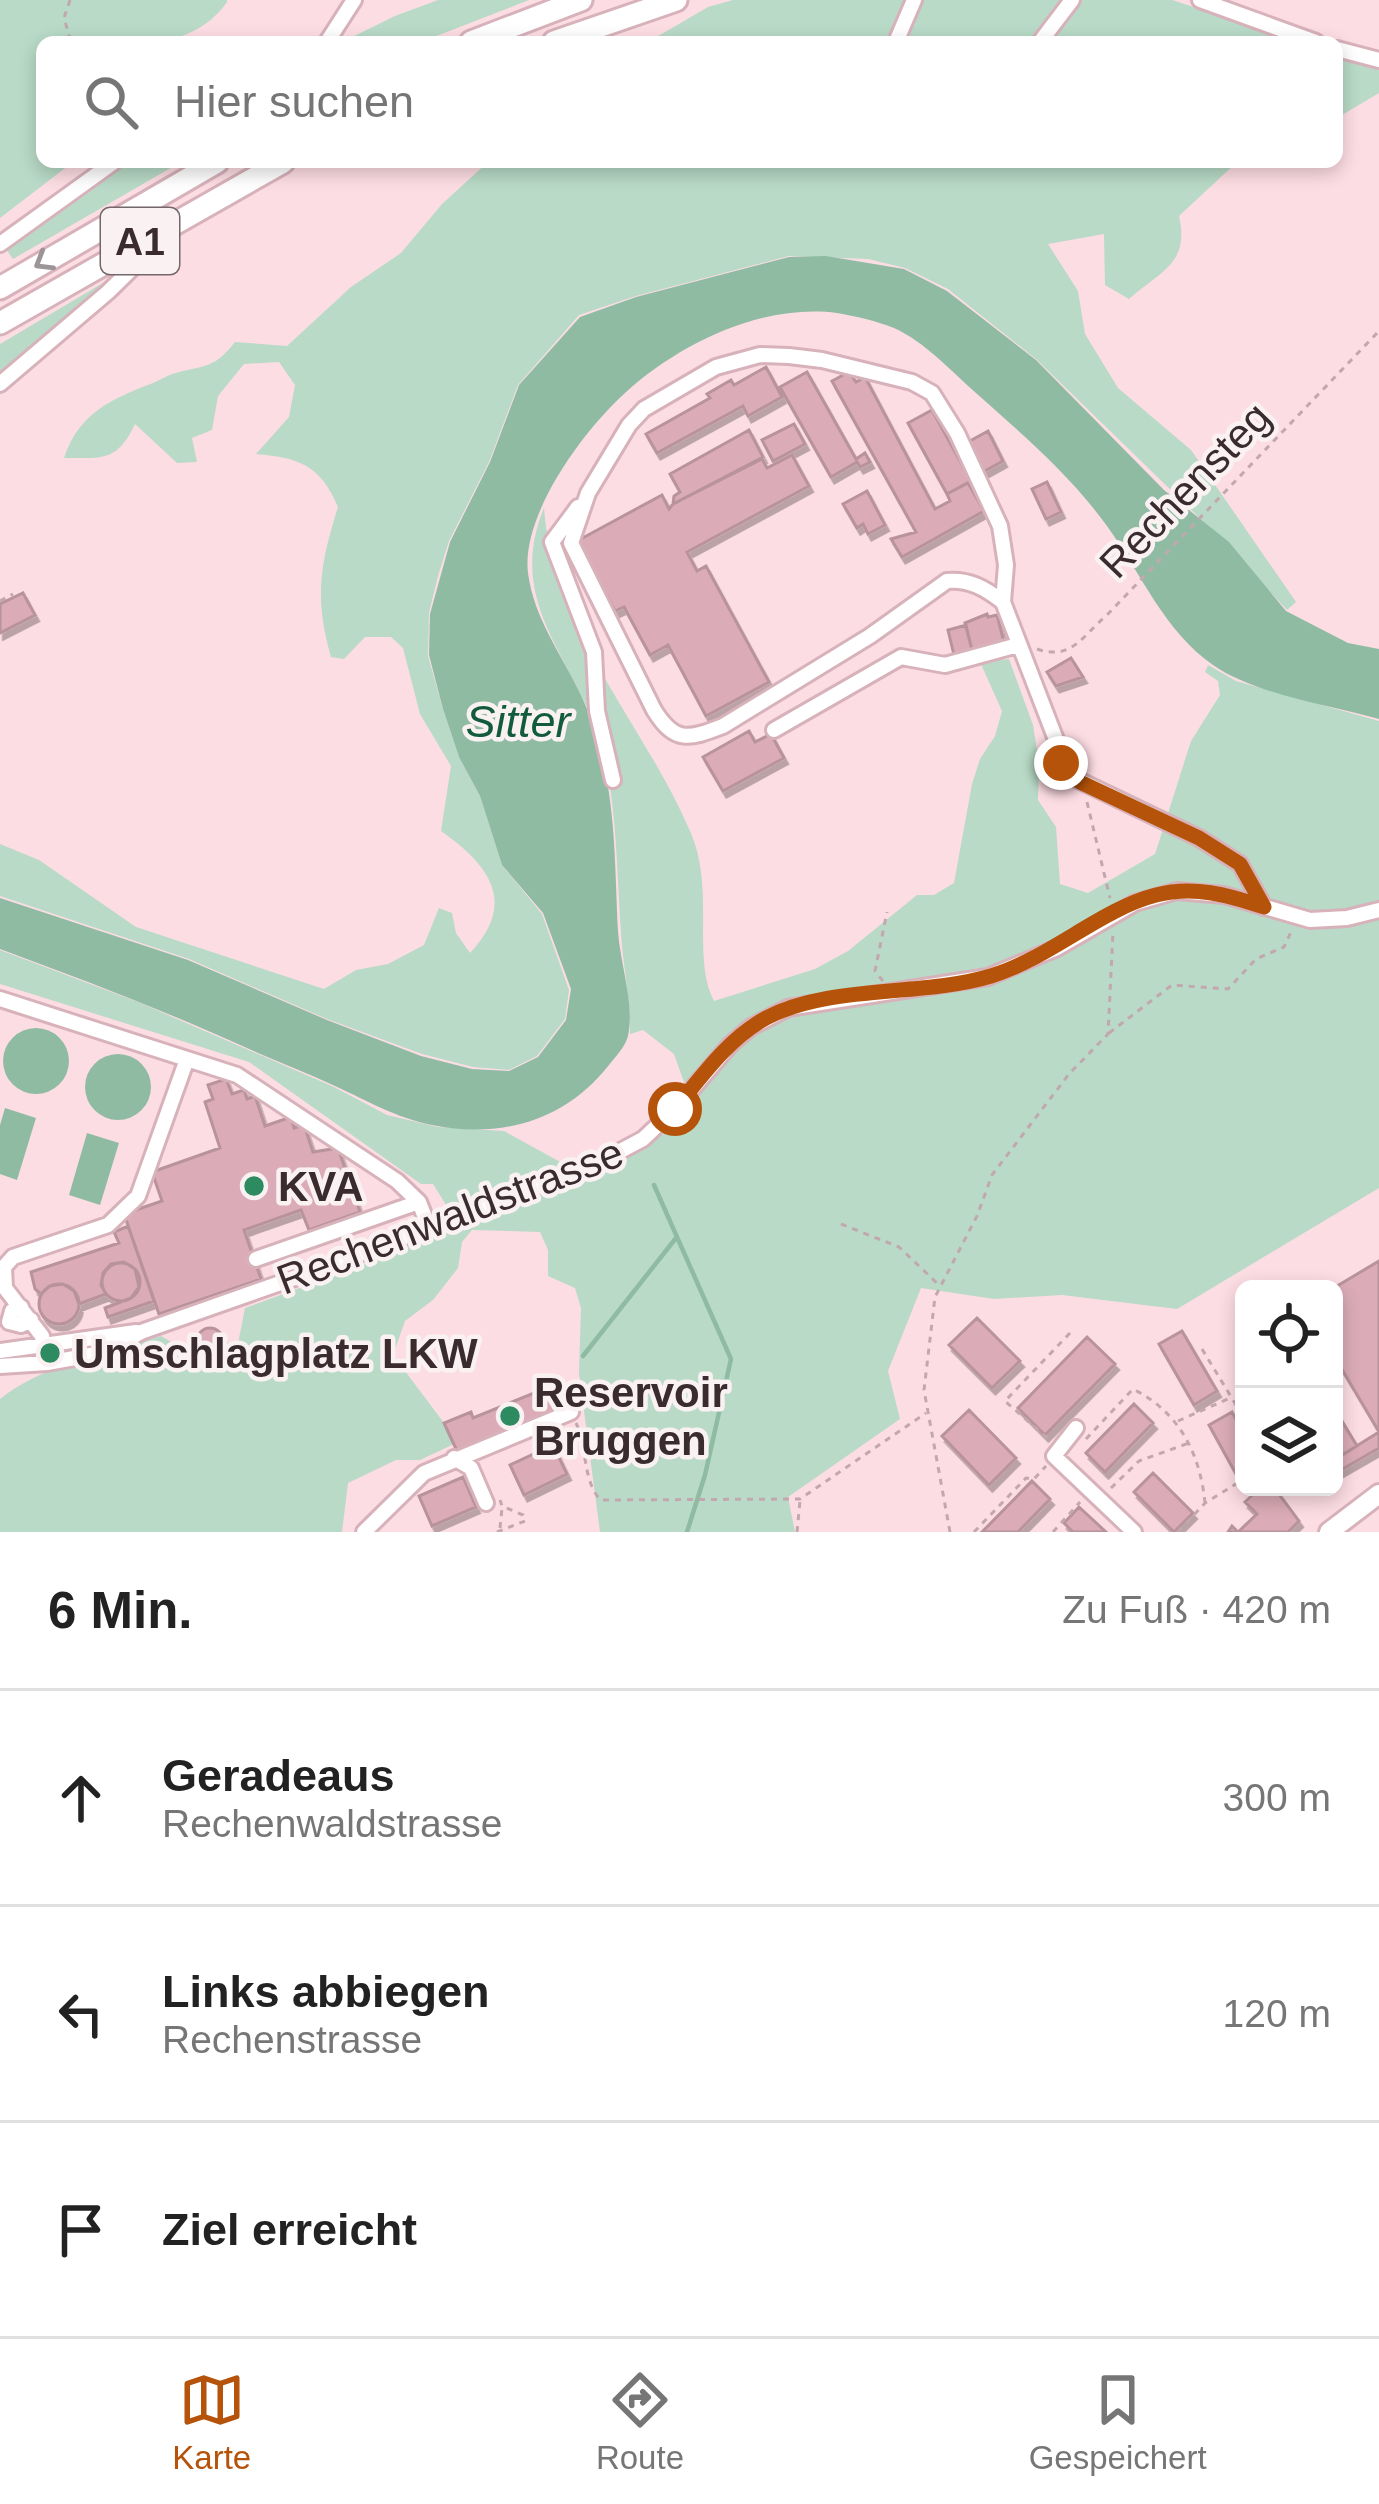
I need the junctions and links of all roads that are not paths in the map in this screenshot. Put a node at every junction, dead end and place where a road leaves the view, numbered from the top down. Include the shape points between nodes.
1 (354, 0) edge
2 (581, 0) edge
3 (676, 0) edge
4 (914, 0) edge
5 (1072, 0) edge
6 (1201, 0) edge
7 (331, 36) edge
8 (487, 36) edge
9 (571, 36) edge
10 (899, 36) edge
11 (1045, 36) edge
12 (1300, 36) edge
13 (1343, 51) edge
14 (1379, 60) edge
15 (106, 168) edge
16 (208, 168) edge
17 (272, 168) edge
18 (184, 216) junction
19 (0, 244) edge
20 (0, 288) edge
21 (0, 323) edge
22 (0, 384) edge
23 (588, 493) junction
24 (1003, 602) junction
25 (1018, 645) junction
26 (774, 730) dead end
27 (613, 781) dead end
28 (1264, 907) junction
29 (1379, 910) edge
30 (0, 999) edge
31 (187, 1059) junction
32 (419, 1202) junction
33 (428, 1226) junction
34 (256, 1259) dead end
35 (0, 1351) edge
36 (46, 1355) junction
37 (0, 1366) edge
38 (571, 1412) road end
39 (1080, 1434) road end
40 (471, 1460) junction
41 (1379, 1494) edge
42 (494, 1500) road end
43 (364, 1532) edge
44 (1134, 1532) edge
45 (1329, 1532) edge

1 - 7 street
2 - 8 highway
3 - 9 highway
4 - 10 street
5 - 11 street
6 - 12 street
13 - 14 street
15 - 19 street
16 -> 20 highway, A1
17 - 18 highway, A1
18 - 21 highway, A1
18 - 22 street
23 - 24 street via 644,409 716,367 774,356 882,374 932,393 957,433 1000,526
23 - 24 street via 571,543 654,710 665,729 681,736 722,726 947,581 962,580
23 - 27 street via 552,542 594,652
24 - 25 street
25 - 26 street via 945,665 901,657
25 - 28 street via 1070,776 1240,864
28 - 29 street, Rechenwaldstrasse via 1310,920
28 - 33 street, Rechenwaldstrasse via 1204,891 1155,895 1018,966 769,1016 730,1045 643,1139
30 - 31 street
31 - 32 street via 236,1075
31 - 36 street via 138,1196 108,1225 4,1267 5,1288 43,1336
32 - 33 street
32 - 34 street
33 - 36 street, Rechenwaldstrasse via 102,1353
35 - 36 street, Rechenwaldstrasse
36 - 37 street, Rechenwaldstrasse
38 - 40 street
39 - 44 street via 1054,1456
40 - 42 street
40 - 43 street via 454,1458 424,1473
41 - 45 main road

